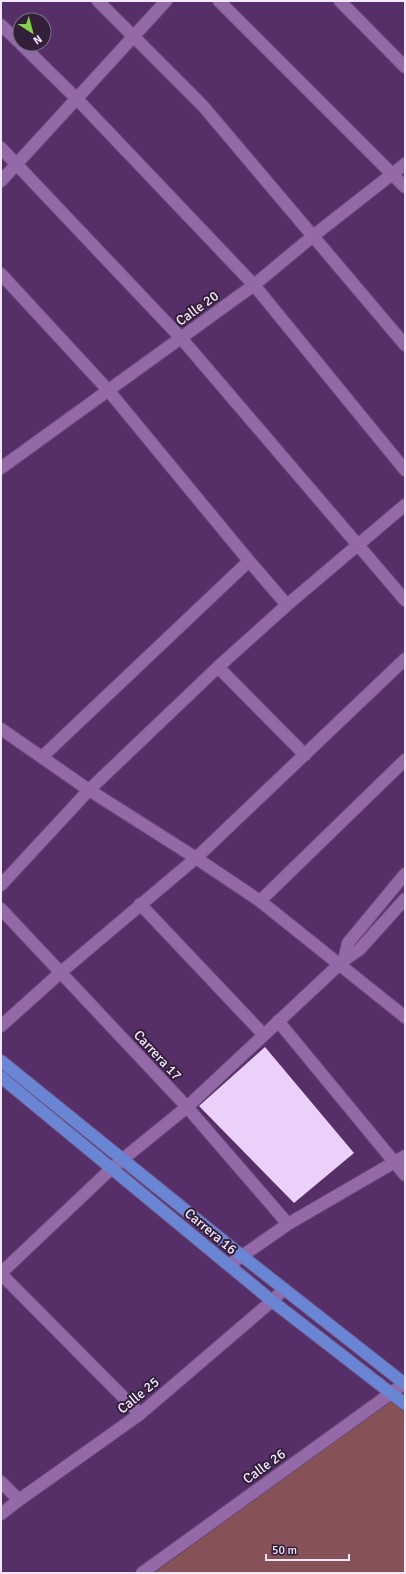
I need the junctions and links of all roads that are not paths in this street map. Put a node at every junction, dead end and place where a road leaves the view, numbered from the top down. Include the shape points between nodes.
1 (98, 1) edge
2 (166, 1) edge
3 (218, 1) edge
4 (340, 1) edge
5 (1, 25) edge
6 (12, 36) edge
7 (134, 36) junction
8 (28, 52) edge
9 (405, 66) edge
10 (77, 99) junction
11 (1, 148) edge
12 (17, 164) junction
13 (405, 164) edge
14 (393, 174) junction
15 (1, 181) edge
16 (405, 186) edge
17 (313, 236) junction
18 (1, 274) edge
19 (254, 284) junction
20 (181, 338) junction
21 (405, 345) edge
22 (108, 390) junction
23 (2, 466) edge
24 (405, 470) edge
25 (405, 505) edge
26 (358, 546) junction
27 (249, 561) junction
28 (405, 600) edge
29 (287, 605) junction
30 (405, 659) edge
31 (218, 667) junction
32 (1, 729) edge
33 (305, 755) junction
34 (42, 757) junction
35 (405, 760) edge
36 (89, 790) junction
37 (196, 858) junction
38 (405, 874) edge
39 (1, 885) edge
40 (405, 899) edge
41 (260, 901) junction
42 (140, 904) junction
43 (1, 909) edge
44 (342, 962) junction
45 (60, 973) junction
46 (405, 1017) edge
47 (278, 1021) junction
48 (1, 1026) edge
49 (263, 1034) junction
50 (1, 1061) edge
51 (1, 1077) edge
52 (187, 1108) junction
53 (405, 1156) edge
54 (394, 1163) junction
55 (117, 1164) junction
56 (405, 1175) edge
57 (288, 1224) junction
58 (242, 1256) junction
59 (229, 1265) junction
60 (1, 1273) edge
61 (284, 1289) junction
62 (272, 1301) junction
63 (405, 1383) edge
64 (390, 1393) junction
65 (405, 1404) edge
66 (140, 1414) junction
67 (1, 1482) edge
68 (19, 1500) junction
69 (1, 1514) edge
70 (142, 1573) edge

1 - 7 street
2 - 7 street
3 - 14 street
4 - 9 street
5 - 6 street
7 - 10 street
7 - 17 street via 203,106
8 - 10 street
10 - 12 street
10 - 19 street
11 - 12 street
12 - 15 street
12 - 20 street
13 - 14 street, Calle 20
14 - 16 street
14 - 17 street, Calle 20
17 - 19 street, Calle 20
17 - 21 street
18 - 22 street
19 - 20 street, Calle 20
19 - 24 street
20 - 22 street, Calle 20
20 - 26 street
22 - 23 street, Calle 20
22 - 27 street
25 - 26 street
26 - 28 street
26 - 29 street
27 - 29 street
27 - 34 street
29 - 31 street
30 - 33 street
31 - 33 street
31 - 36 street
32 - 34 street
33 - 37 street
34 - 36 street
35 - 41 street
36 - 37 street
36 - 39 street
37 - 41 street
37 - 42 street
38 - 44 street via 348,942
40 - 44 street via 360,949
41 - 44 street
42 - 45 street
42 - 49 street
43 - 45 street, Carrera 17
44 - 46 street
44 - 47 street
45 - 48 street
45 - 52 street, Carrera 17
47 - 49 street
47 - 54 street
49 - 52 street
50 - 55 main road, Carrera 16
51 - 55 main road, Carrera 16
52 - 55 street
52 - 57 street, Carrera 17
53 - 54 street
54 - 56 street
54 - 57 street
55 - 58 main road, Carrera 16
55 - 59 main road, Carrera 16
55 - 60 street
57 - 58 street
58 - 59 street
58 - 61 main road, Carrera 16
59 - 62 main road, Carrera 16
60 - 66 street
61 - 62 street, Calle 25
61 - 63 main road, Carrera 16
62 - 64 main road, Carrera 16
62 - 66 street, Calle 25
63 - 64 street, Calle 26
64 - 65 main road, Carrera 16
64 - 70 street, Calle 26
66 - 68 street, Calle 25
67 - 68 street
68 - 69 street, Calle 25

